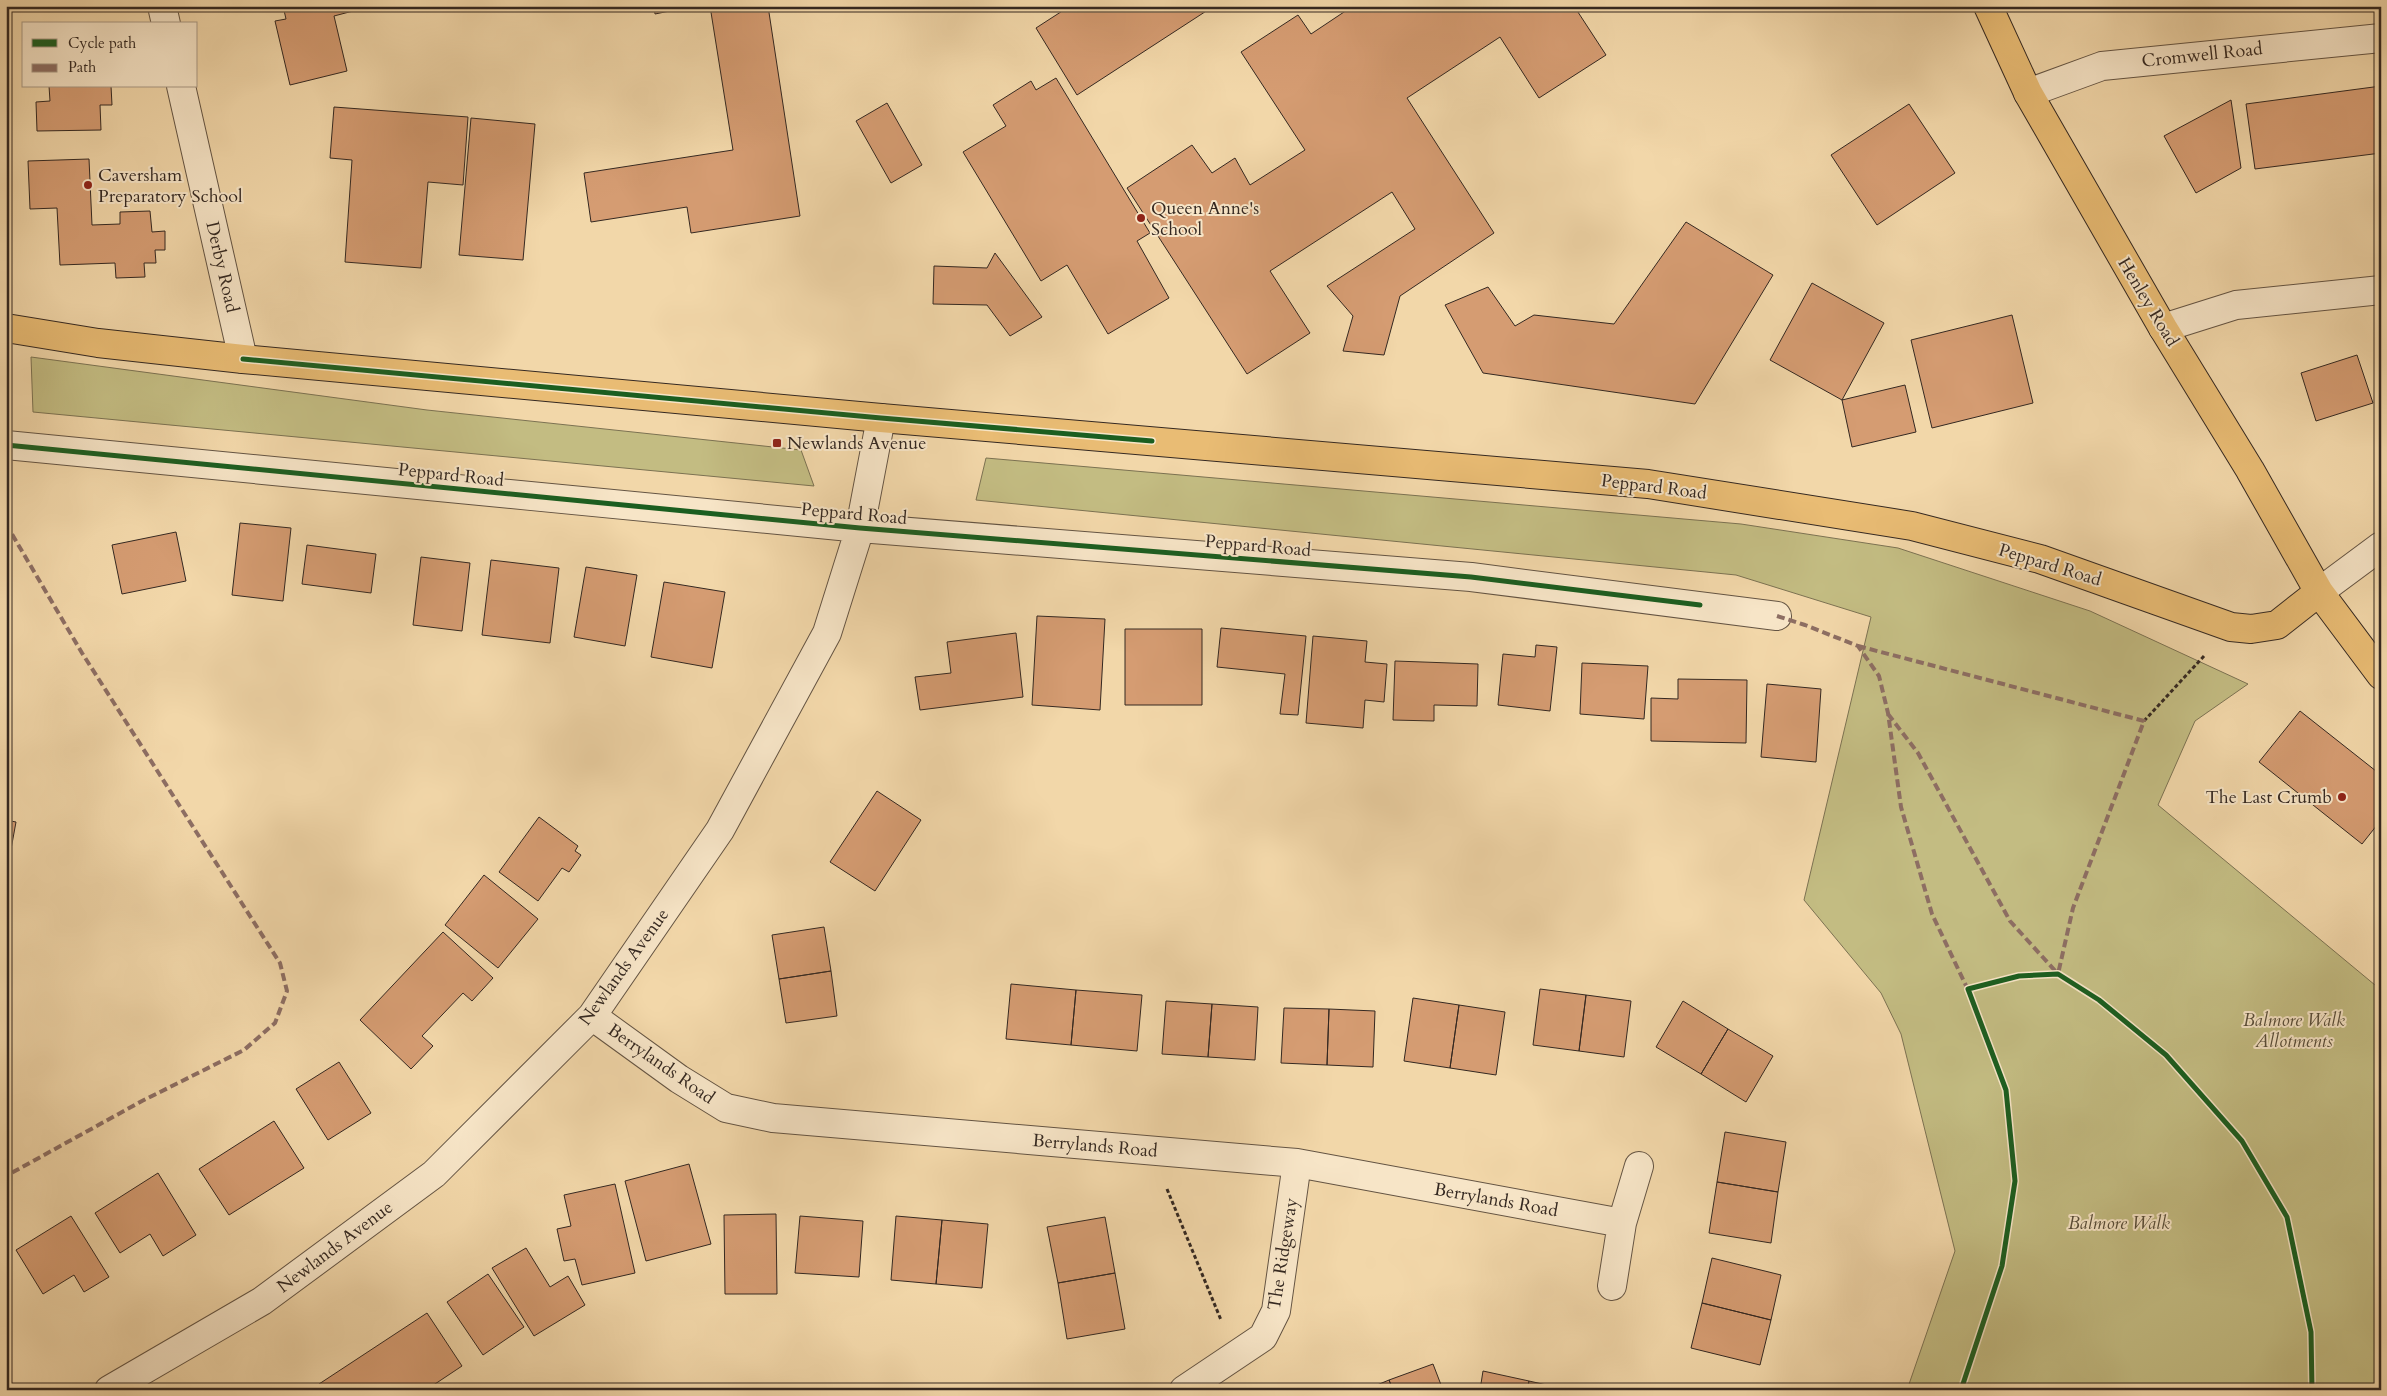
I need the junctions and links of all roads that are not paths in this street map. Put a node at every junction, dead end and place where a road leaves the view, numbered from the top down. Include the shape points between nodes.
1 (162, 6) edge
2 (1988, 6) edge
3 (166, 22) edge
4 (2381, 38) edge
5 (180, 88) edge
6 (2028, 93) junction
7 (2381, 290) edge
8 (6, 328) edge
9 (2162, 328) junction
10 (243, 359) junction
11 (881, 418) junction
12 (6, 445) edge
13 (860, 528) junction
14 (2381, 546) edge
15 (2318, 592) junction
16 (1777, 616) dead end
17 (2381, 675) edge
18 (592, 1016) junction
19 (1297, 1163) junction
20 (1639, 1166) dead end
21 (1622, 1223) junction
22 (1612, 1286) dead end
23 (109, 1390) edge
24 (1184, 1390) edge

1 - 3 street
2 - 6 main road, Henley Road
4 - 6 street, Cromwell Road via 2102,66
5 - 10 street, Derby Road
6 - 9 main road, Henley Road
7 - 9 street via 2236,305
8 - 10 main road, Peppard Road via 98,343
9 - 15 main road, Henley Road via 2250,470
10 - 11 main road, Peppard Road
11 - 13 street, Newlands Avenue
11 - 15 main road, Peppard Road via 1648,484 1912,526 2040,559 2231,627 2277,625
12 - 13 street, Peppard Road
13 - 16 street, Peppard Road via 1471,577
13 - 18 street, Newlands Avenue via 827,632 720,830
14 - 15 street
15 - 17 main road, Henley Road
18 - 19 street, Berrylands Road via 679,1079 726,1108 773,1118
18 - 23 street, Newlands Avenue via 434,1174 262,1301
19 - 21 street, Berrylands Road
19 - 24 street, The Ridgeway via 1276,1311 1263,1337
20 - 21 street
21 - 22 street

